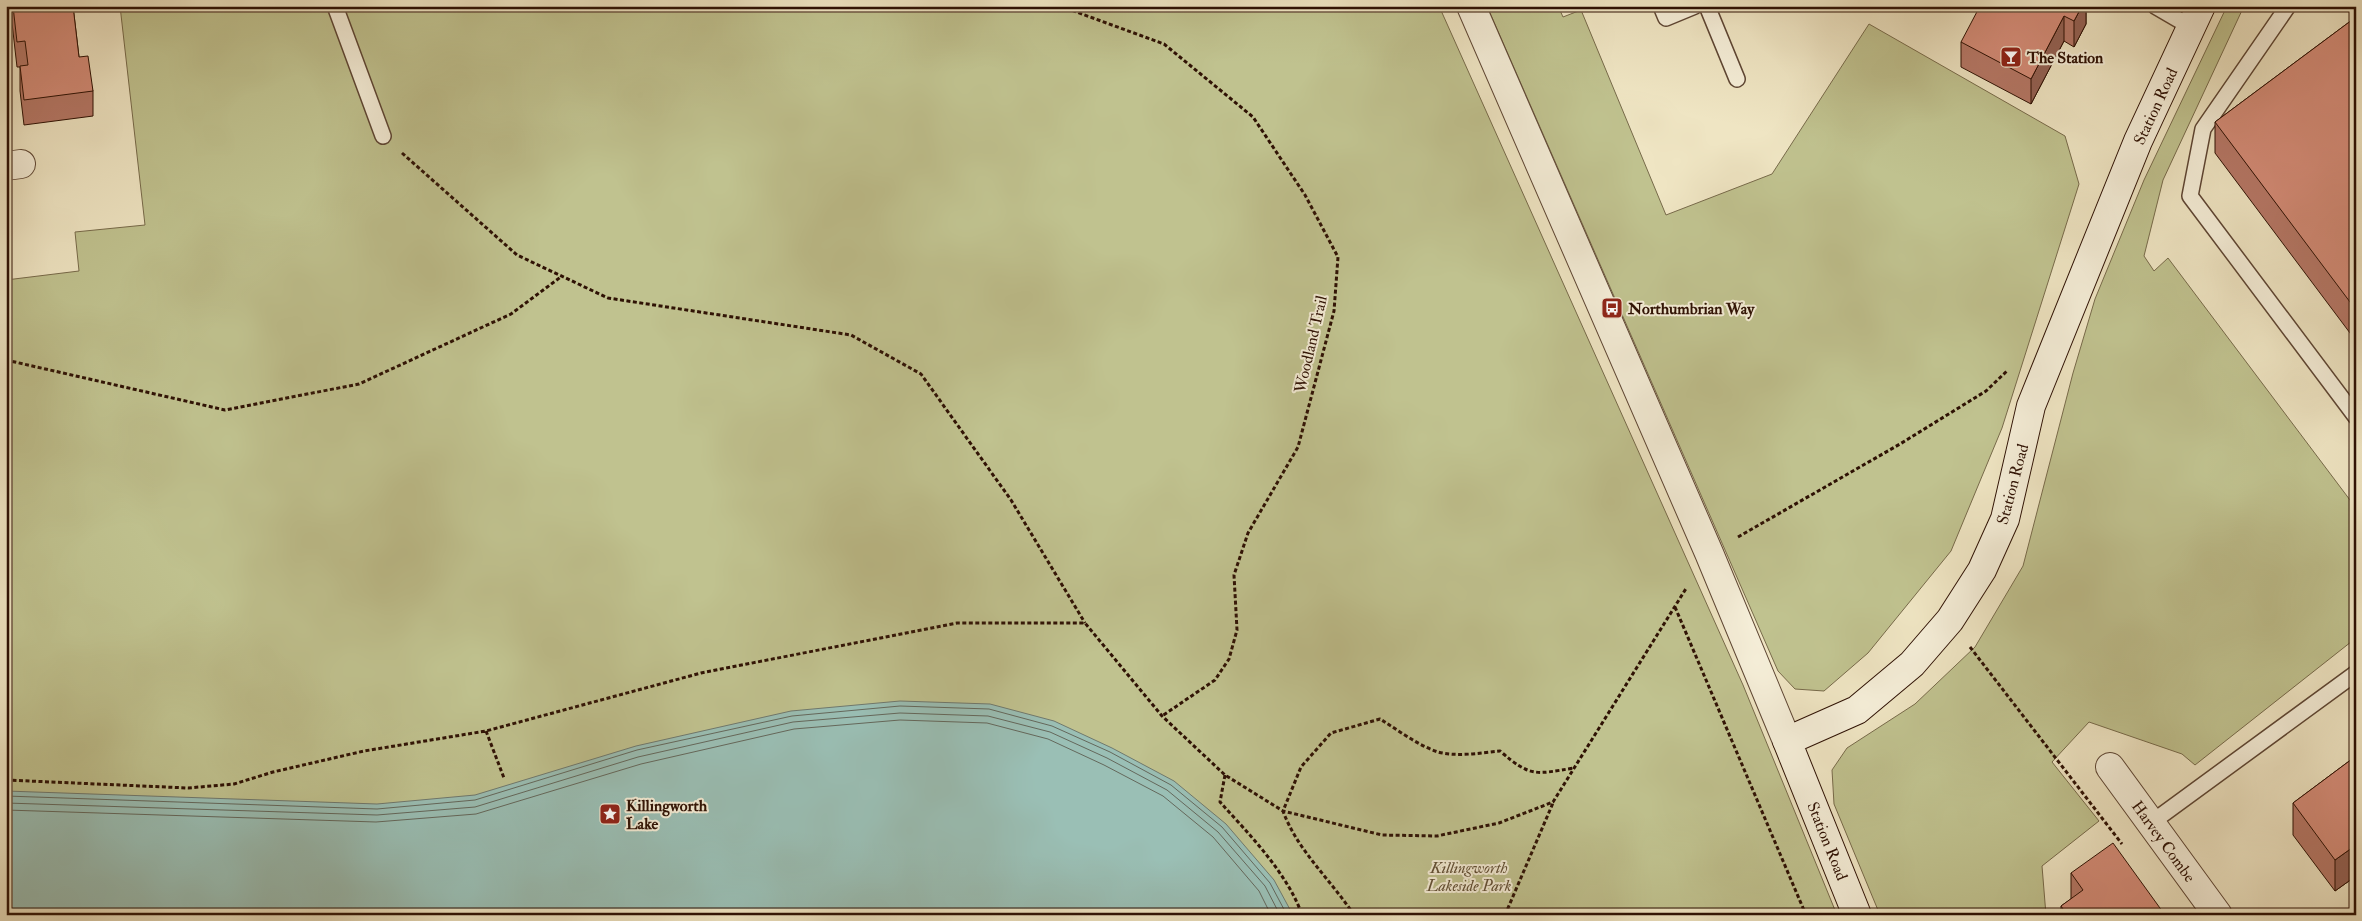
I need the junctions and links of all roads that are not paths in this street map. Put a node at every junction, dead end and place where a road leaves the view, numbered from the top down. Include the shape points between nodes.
1 (335, 6) edge
2 (1471, 6) edge
3 (1661, 6) edge
4 (1695, 6) edge
5 (1707, 6) edge
6 (2155, 6) edge
7 (2288, 6) edge
8 (2196, 17) edge
9 (1737, 79) dead end
10 (383, 136) road end
11 (2356, 417) edge
12 (2356, 673) edge
13 (1788, 741) junction
14 (2110, 767) dead end
15 (2151, 823) junction
16 (1857, 915) edge
17 (2218, 915) edge

1 - 10 lane
2 - 13 main road
3 - 4 lane via 1666,18
5 - 9 lane
6 - 8 lane
7 - 11 lane via 2203,129 2190,196
8 - 13 main road, Station Road via 2138,141 2031,406 2005,519 1982,570 1950,620 1912,664 1857,710
12 - 15 lane
13 - 16 main road, Station Road
14 - 15 main road, Harvey Combe
15 - 17 main road, Harvey Combe

